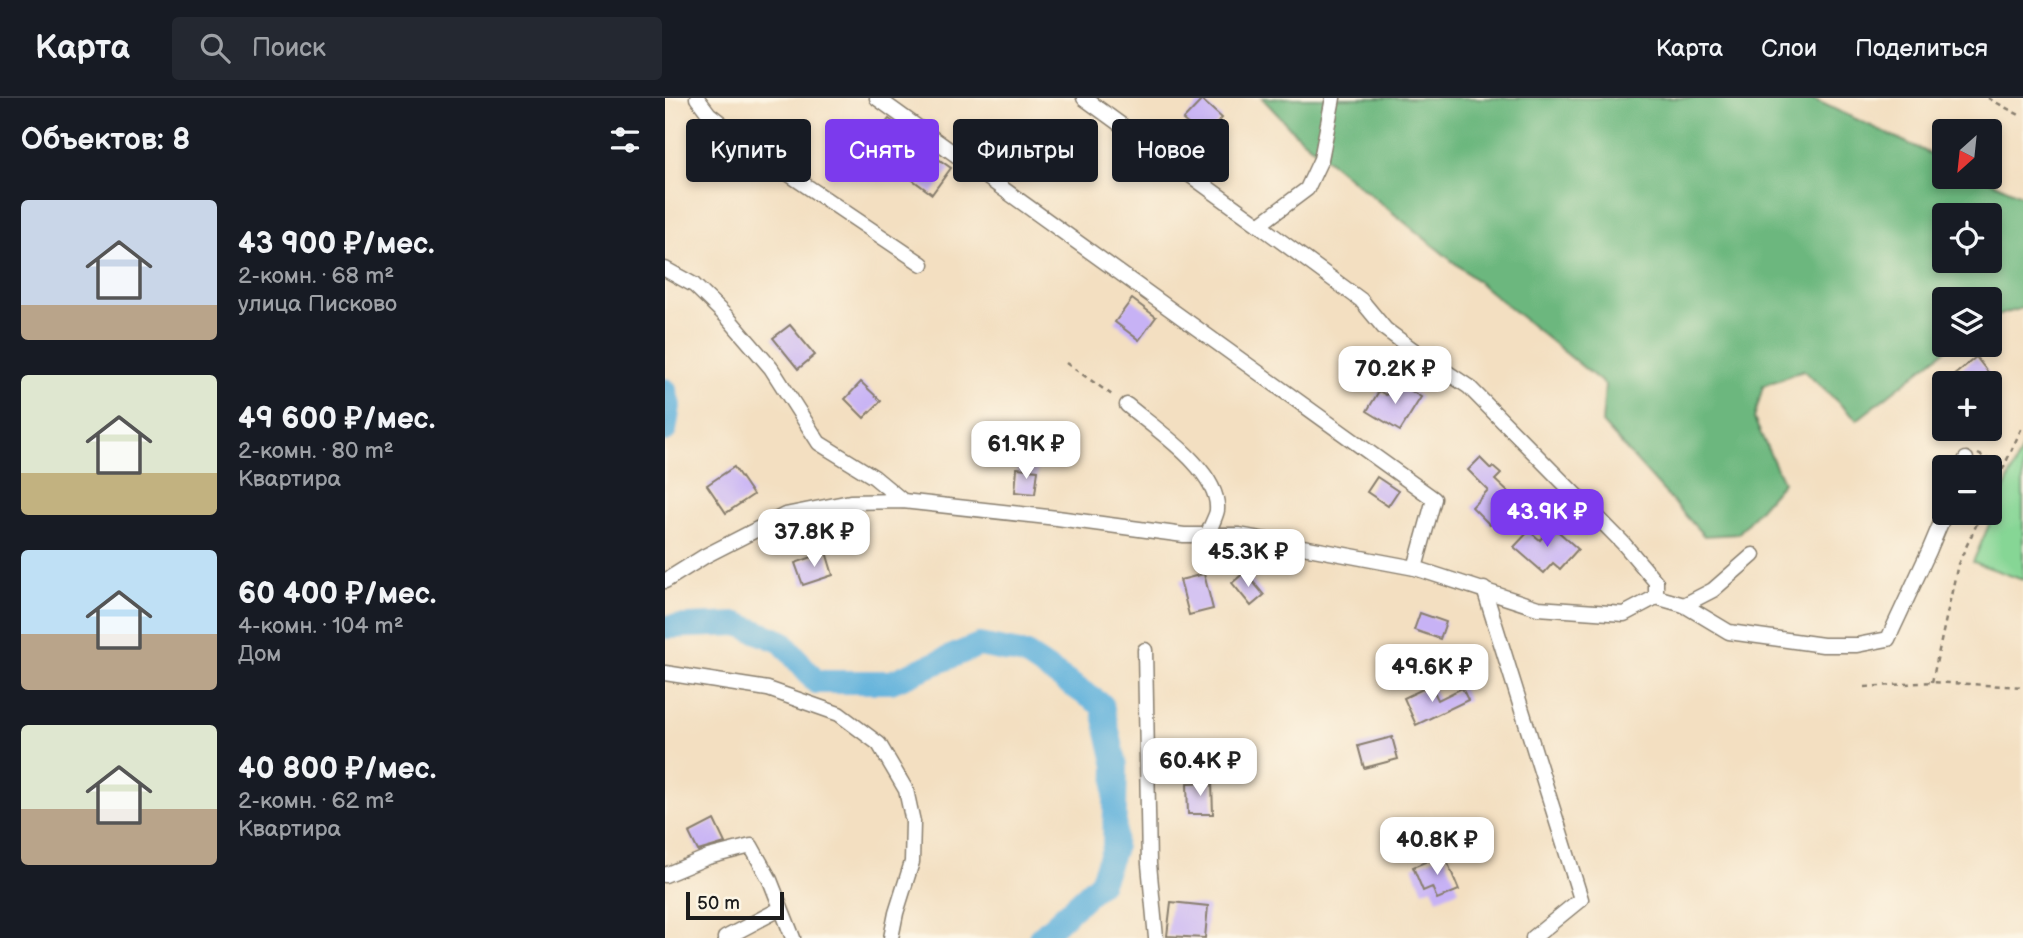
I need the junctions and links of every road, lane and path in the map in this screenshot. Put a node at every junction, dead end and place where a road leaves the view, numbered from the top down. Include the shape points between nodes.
1 (697, 98) edge
2 (877, 98) edge
3 (1084, 98) edge
4 (1333, 98) edge
5 (1988, 98) edge
6 (2023, 117) edge
7 (1259, 225) junction
8 (922, 264) dead end
9 (665, 269) edge
10 (1066, 363) dead end
11 (1127, 405) joint
12 (2023, 425) edge
13 (2004, 467) joint
14 (2002, 471) edge
15 (903, 501) junction
16 (1940, 525) edge
17 (1976, 525) edge
18 (1203, 543) junction
19 (1753, 555) dead end
20 (1416, 568) junction
21 (665, 581) edge
22 (1484, 589) junction
23 (1656, 597) junction
24 (1684, 605) junction
25 (1145, 650) dead end
26 (665, 673) edge
27 (1932, 682) junction
28 (1865, 687) dead end
29 (2023, 687) edge
30 (665, 875) edge
31 (780, 909) junction
32 (725, 938) edge
33 (793, 938) edge
34 (891, 938) edge
35 (1156, 938) edge
36 (1533, 938) edge

1 - 8 street via 709,114 768,160
2 - 20 street via 1434,499
3 - 7 street
4 - 7 street via 1321,159 1307,189
5 - 6 path
7 - 23 street via 1361,300 1385,329 1469,387 1623,542 1656,583
9 - 15 street via 694,285 728,318 771,368 820,443
10 - 11 path
11 - 18 street via 1203,470 1214,486 1217,512
12 - 13 path
13 - 14 path
15 - 18 street via 1057,518 1184,536
15 - 21 street via 850,502 785,514
16 - 24 street via 1888,639 1823,645 1729,632
17 - 27 path via 1958,564
18 - 20 street via 1239,535
19 - 24 street via 1713,590
20 - 22 street
22 - 23 street via 1538,608 1615,614 1625,614
22 - 36 street via 1581,900
23 - 24 street
25 - 35 street via 1149,864
26 - 34 street via 768,688 839,714 879,744 906,790 913,822 912,862
27 - 28 path
27 - 29 path
30 - 31 street via 751,846
31 - 32 street
31 - 33 street

